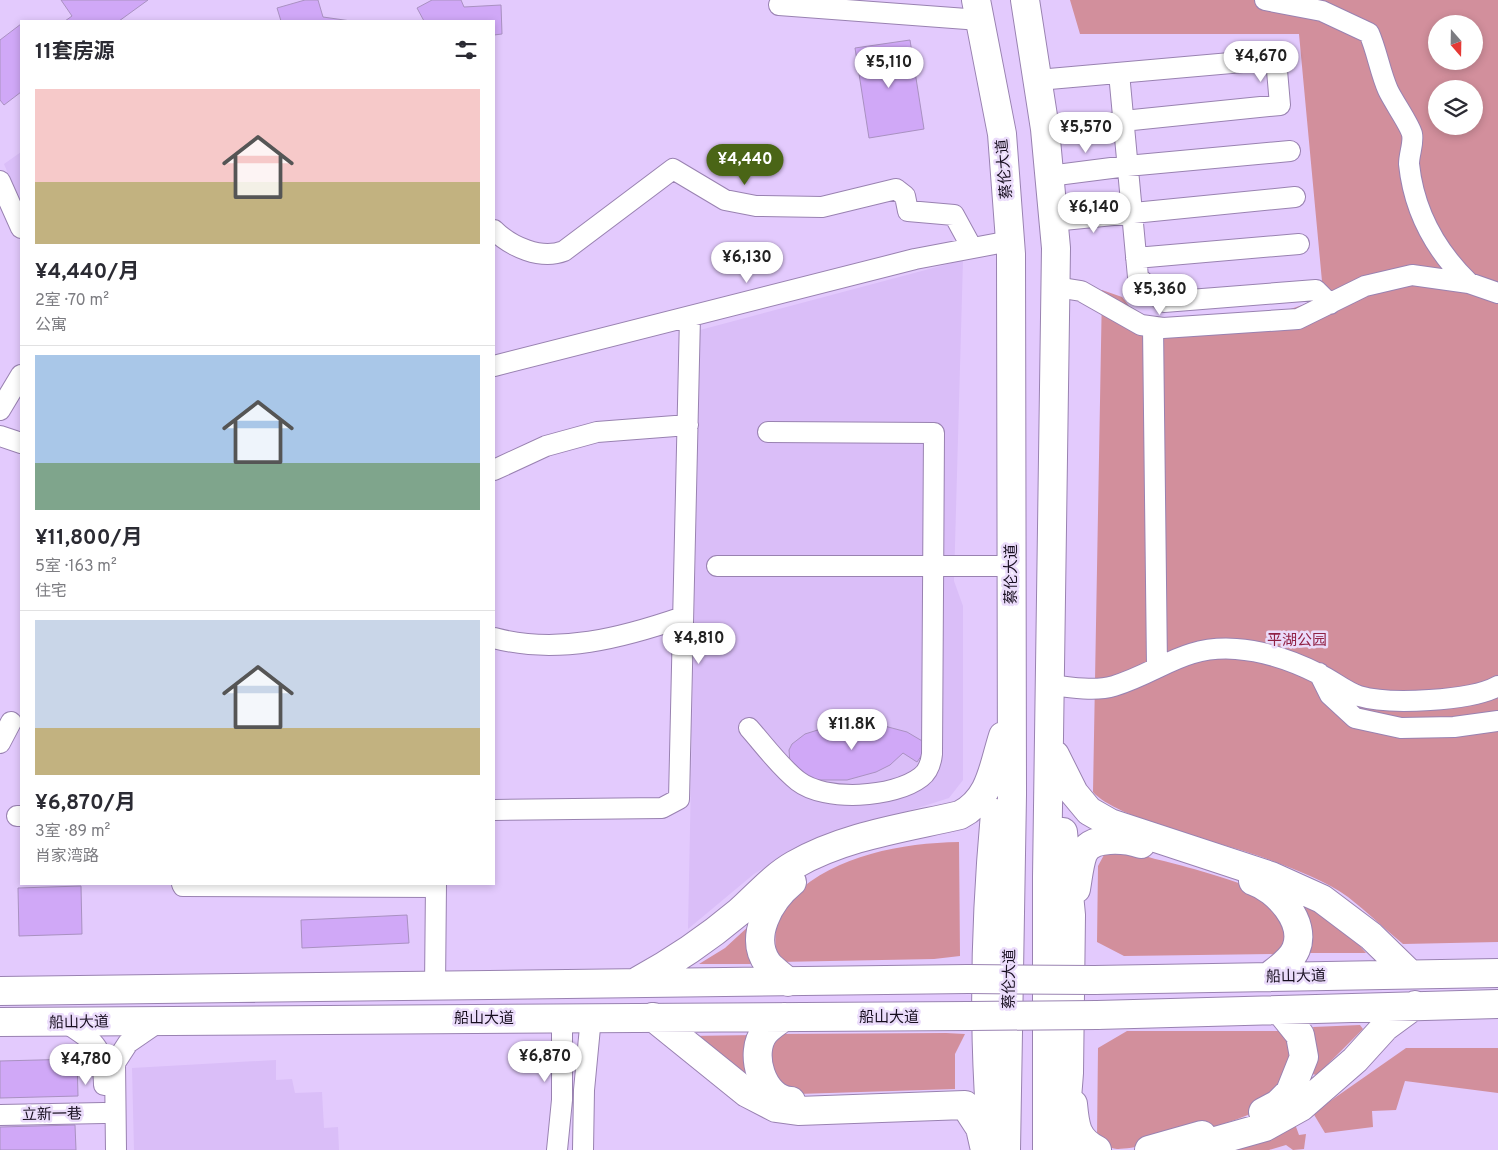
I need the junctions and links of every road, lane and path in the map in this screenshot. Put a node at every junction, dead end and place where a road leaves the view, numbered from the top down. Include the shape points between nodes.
1 (1025, 0) edge
2 (1265, 0) edge
3 (779, 5) dead end
4 (978, 10) edge
5 (1119, 73) junction
6 (1038, 80) junction
7 (1123, 121) junction
8 (1045, 129) junction
9 (1290, 151) dead end
10 (1127, 166) junction
11 (1049, 176) junction
12 (0, 181) edge
13 (1295, 197) dead end
14 (1132, 212) junction
15 (1053, 220) junction
16 (20, 226) edge
17 (495, 231) edge
18 (1010, 241) junction
19 (1299, 244) dead end
20 (972, 248) junction
21 (1136, 258) junction
22 (1470, 283) junction
23 (1056, 287) junction
24 (1498, 294) edge
25 (1175, 301) junction
26 (1330, 304) junction
27 (690, 316) junction
28 (1153, 327) junction
29 (1179, 327) junction
30 (495, 366) edge
31 (20, 377) edge
32 (0, 410) edge
33 (688, 425) junction
34 (768, 432) dead end
35 (0, 436) edge
36 (20, 443) edge
37 (495, 470) edge
38 (717, 566) dead end
39 (934, 566) junction
40 (1011, 566) junction
41 (683, 617) junction
42 (495, 638) edge
43 (1011, 655) junction
44 (1157, 667) junction
45 (1319, 673) junction
46 (1498, 686) edge
47 (1050, 695) junction
48 (1498, 721) edge
49 (11, 722) dead end
50 (749, 728) dead end
51 (1003, 736) junction
52 (0, 743) edge
53 (1055, 756) junction
54 (495, 810) edge
55 (182, 885) edge
56 (436, 885) edge
57 (987, 900) junction
58 (1071, 916) junction
59 (1498, 973) edge
60 (1410, 974) junction
61 (1268, 977) junction
62 (788, 982) junction
63 (633, 984) junction
64 (435, 987) junction
65 (0, 991) edge
66 (1498, 1004) edge
67 (1415, 1005) junction
68 (1280, 1010) junction
69 (562, 1017) junction
70 (591, 1017) junction
71 (653, 1017) junction
72 (784, 1017) junction
73 (160, 1021) junction
74 (0, 1022) edge
75 (65, 1022) junction
76 (978, 1022) junction
77 (1069, 1073) junction
78 (104, 1113) junction
79 (0, 1115) edge
80 (105, 1150) edge
81 (116, 1150) edge
82 (557, 1150) edge
83 (583, 1150) edge
84 (985, 1150) edge
85 (993, 1150) edge
86 (1006, 1150) edge
87 (1047, 1150) edge
88 (1063, 1150) edge
89 (1097, 1150) edge
90 (1149, 1150) edge
91 (1184, 1150) edge

1 - 6 highway
2 - 22 street via 1322,11 1369,33 1387,88 1412,134 1409,162 1422,220 1452,266
3 - 4 street
4 - 18 highway, 蔡伦大道 via 1002,134
5 - 6 street
5 - 7 street
5 - 7 street via 1276,59 1280,105
6 - 8 highway
7 - 8 street
7 - 10 street
8 - 11 highway
9 - 10 street
10 - 11 street
10 - 14 street
11 - 15 highway
12 - 16 street
13 - 14 street
14 - 15 street
14 - 21 street
15 - 23 highway
17 - 20 street via 524,249 540,254 564,251 673,169 725,200 756,206 822,207 896,189 905,196 908,211 954,215
18 - 20 street
18 - 40 highway, 蔡伦大道
19 - 21 street
20 - 27 street via 915,259
21 - 25 street via 1138,277 1164,302
22 - 24 street
22 - 26 street via 1412,275 1365,286
23 - 28 street via 1081,292 1141,325
23 - 47 highway
25 - 26 street via 1316,290
25 - 29 street
26 - 29 street via 1298,319
27 - 30 street
27 - 33 street
28 - 29 street
28 - 44 street
31 - 32 street
33 - 37 street via 597,432 546,446
33 - 41 street
34 - 39 street via 934,433
35 - 36 street
38 - 39 street
39 - 40 street
39 - 50 street via 932,754 930,766 921,777 901,788 854,796 820,793 798,781
40 - 43 highway, 蔡伦大道
41 - 42 street via 641,631 560,645 516,644
41 - 54 street via 679,799 662,808
43 - 51 highway
43 - 86 highway, 蔡伦大道
44 - 45 street via 1207,648 1278,656
44 - 47 street via 1112,687
45 - 46 street via 1359,696 1417,702 1454,698
45 - 48 street via 1330,695 1356,718 1401,728 1454,727
47 - 53 highway
47 - 87 highway
49 - 52 street
51 - 57 highway
51 - 63 highway via 984,796 973,808 960,815 846,842 819,852 784,872 674,962
53 - 58 highway
53 - 60 highway via 1074,793 1089,811 1110,823 1271,876 1322,899 1371,936
55 - 56 street
56 - 64 street
57 - 62 highway via 978,839 971,831 926,833 852,850 818,865 790,883 764,919 761,949 768,964
57 - 76 highway
58 - 61 highway via 1084,852 1095,844 1112,840 1132,842 1261,884 1280,897 1292,914 1297,948
58 - 77 highway
59 - 60 highway, 船山大道
60 - 61 highway, 船山大道
61 - 62 highway, 船山大道, bridge
62 - 63 highway, 船山大道
63 - 64 highway, 船山大道
64 - 65 highway, 船山大道
66 - 67 highway
67 - 68 highway
67 - 91 highway via 1386,1027 1355,1060 1300,1107 1264,1127
68 - 76 highway, 船山大道, bridge
68 - 90 highway via 1300,1034 1304,1057 1290,1092 1278,1104 1245,1122
69 - 70 highway, 船山大道
69 - 73 highway, 船山大道
69 - 82 street via 562,1100
70 - 71 highway, 船山大道
70 - 83 street via 584,1090
71 - 72 highway, 船山大道
71 - 84 highway via 747,1092 776,1108 798,1111 965,1105 980,1128
72 - 76 highway, 船山大道
72 - 76 highway via 764,1032 758,1052 767,1089 775,1097 788,1101 964,1095 972,1090
73 - 75 highway, 船山大道
73 - 81 street via 128,1043 114,1063
74 - 75 highway, 船山大道
75 - 78 street via 96,1044 104,1064
76 - 85 highway via 986,1061
77 - 88 highway
77 - 89 highway via 1076,1128 1086,1144
78 - 79 street, 立新一巷
78 - 80 street

